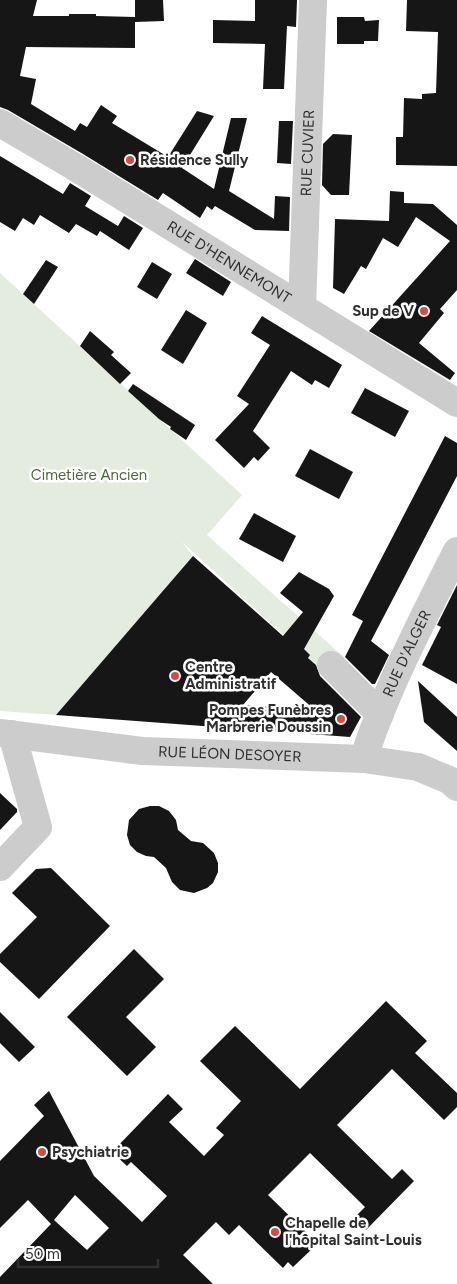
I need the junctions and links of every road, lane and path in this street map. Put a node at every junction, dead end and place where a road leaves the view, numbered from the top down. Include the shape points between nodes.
1 (313, 0) edge
2 (0, 124) edge
3 (302, 307) junction
4 (457, 403) edge
5 (457, 551) edge
6 (331, 665) dead end
7 (380, 714) junction
8 (6, 734) edge
9 (364, 759) junction
10 (457, 787) edge
11 (0, 867) edge

1 - 3 street, RUE CUVIER
2 - 3 street, RUE D'HENNEMONT
3 - 4 street, RUE D'HENNEMONT
5 - 7 street, RUE D'ALGER via 420,623
6 - 7 street
7 - 9 street, RUE D'ALGER
8 - 9 street, RUE LÉON DESOYER via 142,752
8 - 11 street via 38,827
9 - 10 street, RUE LÉON DESOYER via 418,767 449,780

